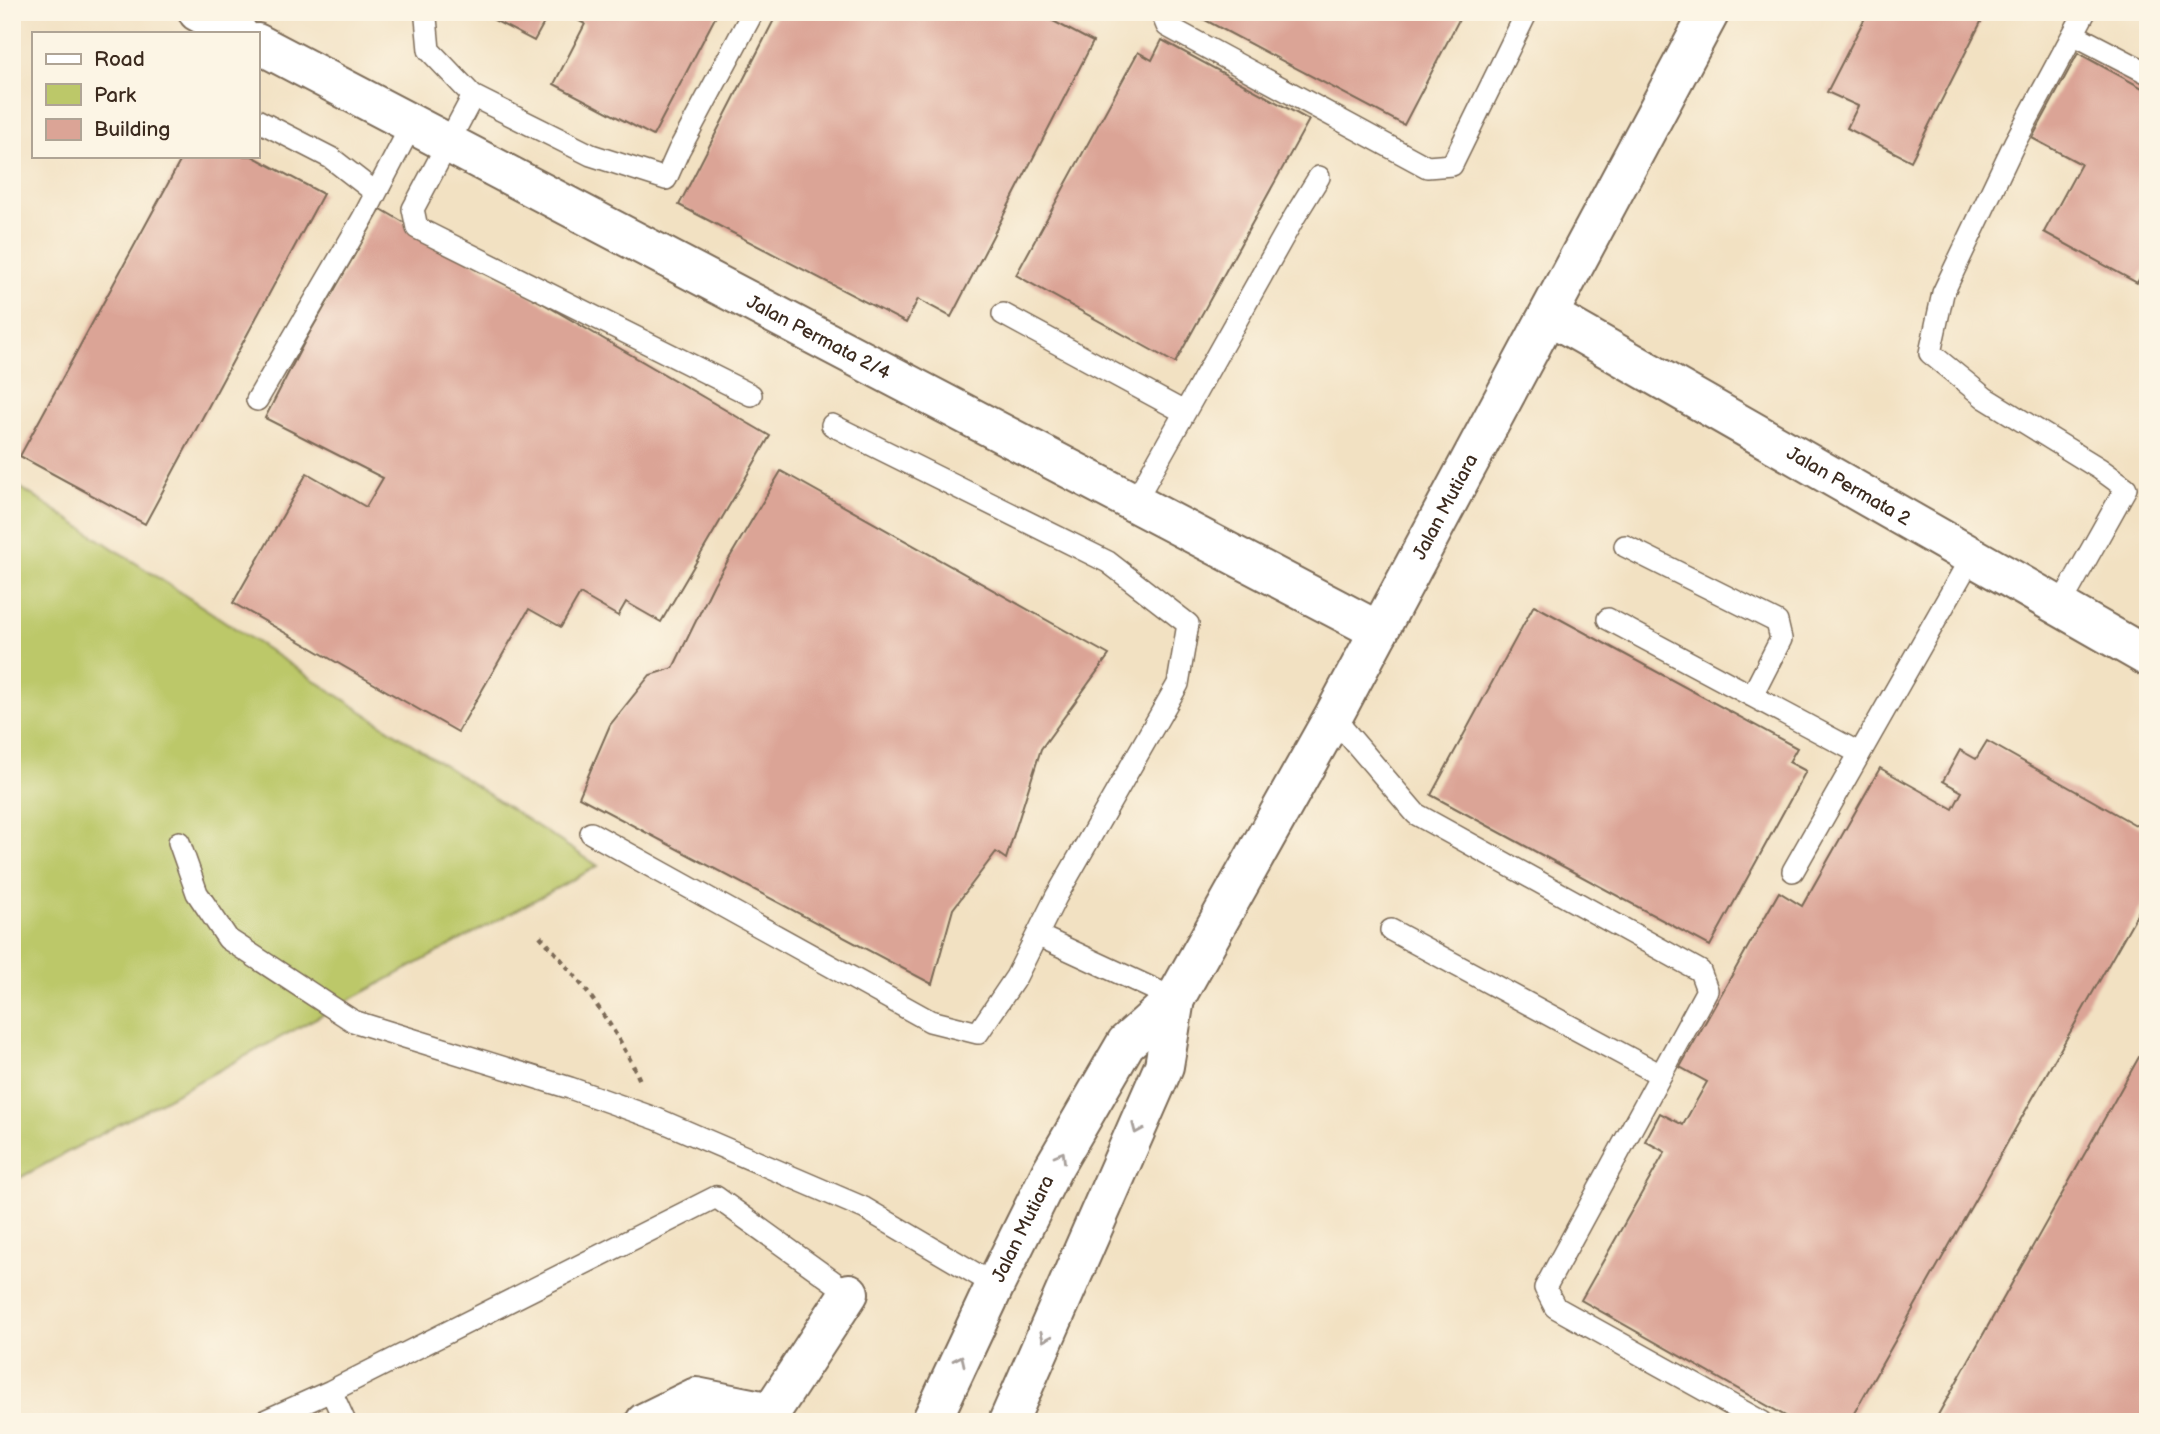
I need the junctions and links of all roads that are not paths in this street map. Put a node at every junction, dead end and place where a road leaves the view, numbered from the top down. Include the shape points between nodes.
1 (198, 12) edge
2 (753, 12) edge
3 (1527, 12) edge
4 (1710, 12) edge
5 (2085, 12) edge
6 (1162, 14) edge
7 (426, 18) dead end
8 (236, 32) edge
9 (2073, 34) junction
10 (259, 44) edge
11 (2148, 73) edge
12 (472, 96) junction
13 (259, 121) edge
14 (412, 124) junction
15 (446, 142) junction
16 (1319, 177) dead end
17 (376, 192) junction
18 (1003, 314) dead end
19 (1549, 315) junction
20 (751, 395) dead end
21 (257, 400) dead end
22 (1184, 412) junction
23 (832, 425) dead end
24 (1134, 503) junction
25 (1625, 546) dead end
26 (1972, 556) junction
27 (2060, 606) junction
28 (1608, 619) dead end
29 (1379, 631) junction
30 (2148, 657) edge
31 (1752, 696) junction
32 (1333, 717) junction
33 (1859, 753) junction
34 (591, 833) dead end
35 (179, 842) dead end
36 (1793, 871) dead end
37 (1391, 929) dead end
38 (1037, 935) junction
39 (1175, 999) junction
40 (1661, 1075) junction
41 (995, 1285) junction
42 (849, 1293) joint
43 (331, 1391) junction
44 (770, 1417) edge
45 (262, 1422) edge
46 (345, 1422) edge
47 (645, 1422) edge
48 (931, 1422) edge
49 (1008, 1422) edge
50 (1762, 1422) edge

1 - 8 street
2 - 12 lane via 666,179 591,155
3 - 6 lane via 1452,165 1427,167 1167,26
4 - 19 street, Jalan Mutiara
5 - 9 lane
7 - 12 lane via 429,50
9 - 11 lane
9 - 27 lane via 1943,293 1930,353 1985,398 2126,488
10 - 14 street, Jalan Permata 2/4
12 - 15 lane
13 - 17 lane via 331,158
14 - 15 street, Jalan Permata 2/4
14 - 17 lane
15 - 20 lane via 413,209 417,228
15 - 24 street, Jalan Permata 2/4
16 - 22 lane
17 - 21 lane
18 - 22 lane
19 - 26 street, Jalan Permata 2
19 - 29 street, Jalan Mutiara
22 - 24 lane
23 - 38 lane via 1108,562 1188,624 1178,684
24 - 29 street, Jalan Permata 2/4
25 - 31 lane via 1777,622 1781,639
26 - 27 street, Jalan Permata 2
26 - 33 lane
27 - 30 street, Jalan Permata 2
28 - 31 lane
29 - 32 street, Jalan Mutiara
31 - 33 lane
32 - 39 street, Jalan Mutiara
32 - 40 lane via 1416,814 1700,971 1707,990
33 - 36 lane
34 - 38 lane via 930,1021 978,1033 1016,977
35 - 41 lane via 197,893 228,939 353,1021 657,1119 864,1208
37 - 40 lane
38 - 39 lane
41 -> 39 street, Jalan Mutiara via 1052,1170 1126,1043
39 -> 49 street via 1164,1066
40 - 50 lane via 1545,1288 1555,1307
48 -> 41 street, Jalan Mutiara
42 - 43 lane via 716,1198
42 - 44 street
43 - 45 lane
43 - 46 lane
44 - 47 street via 696,1397

